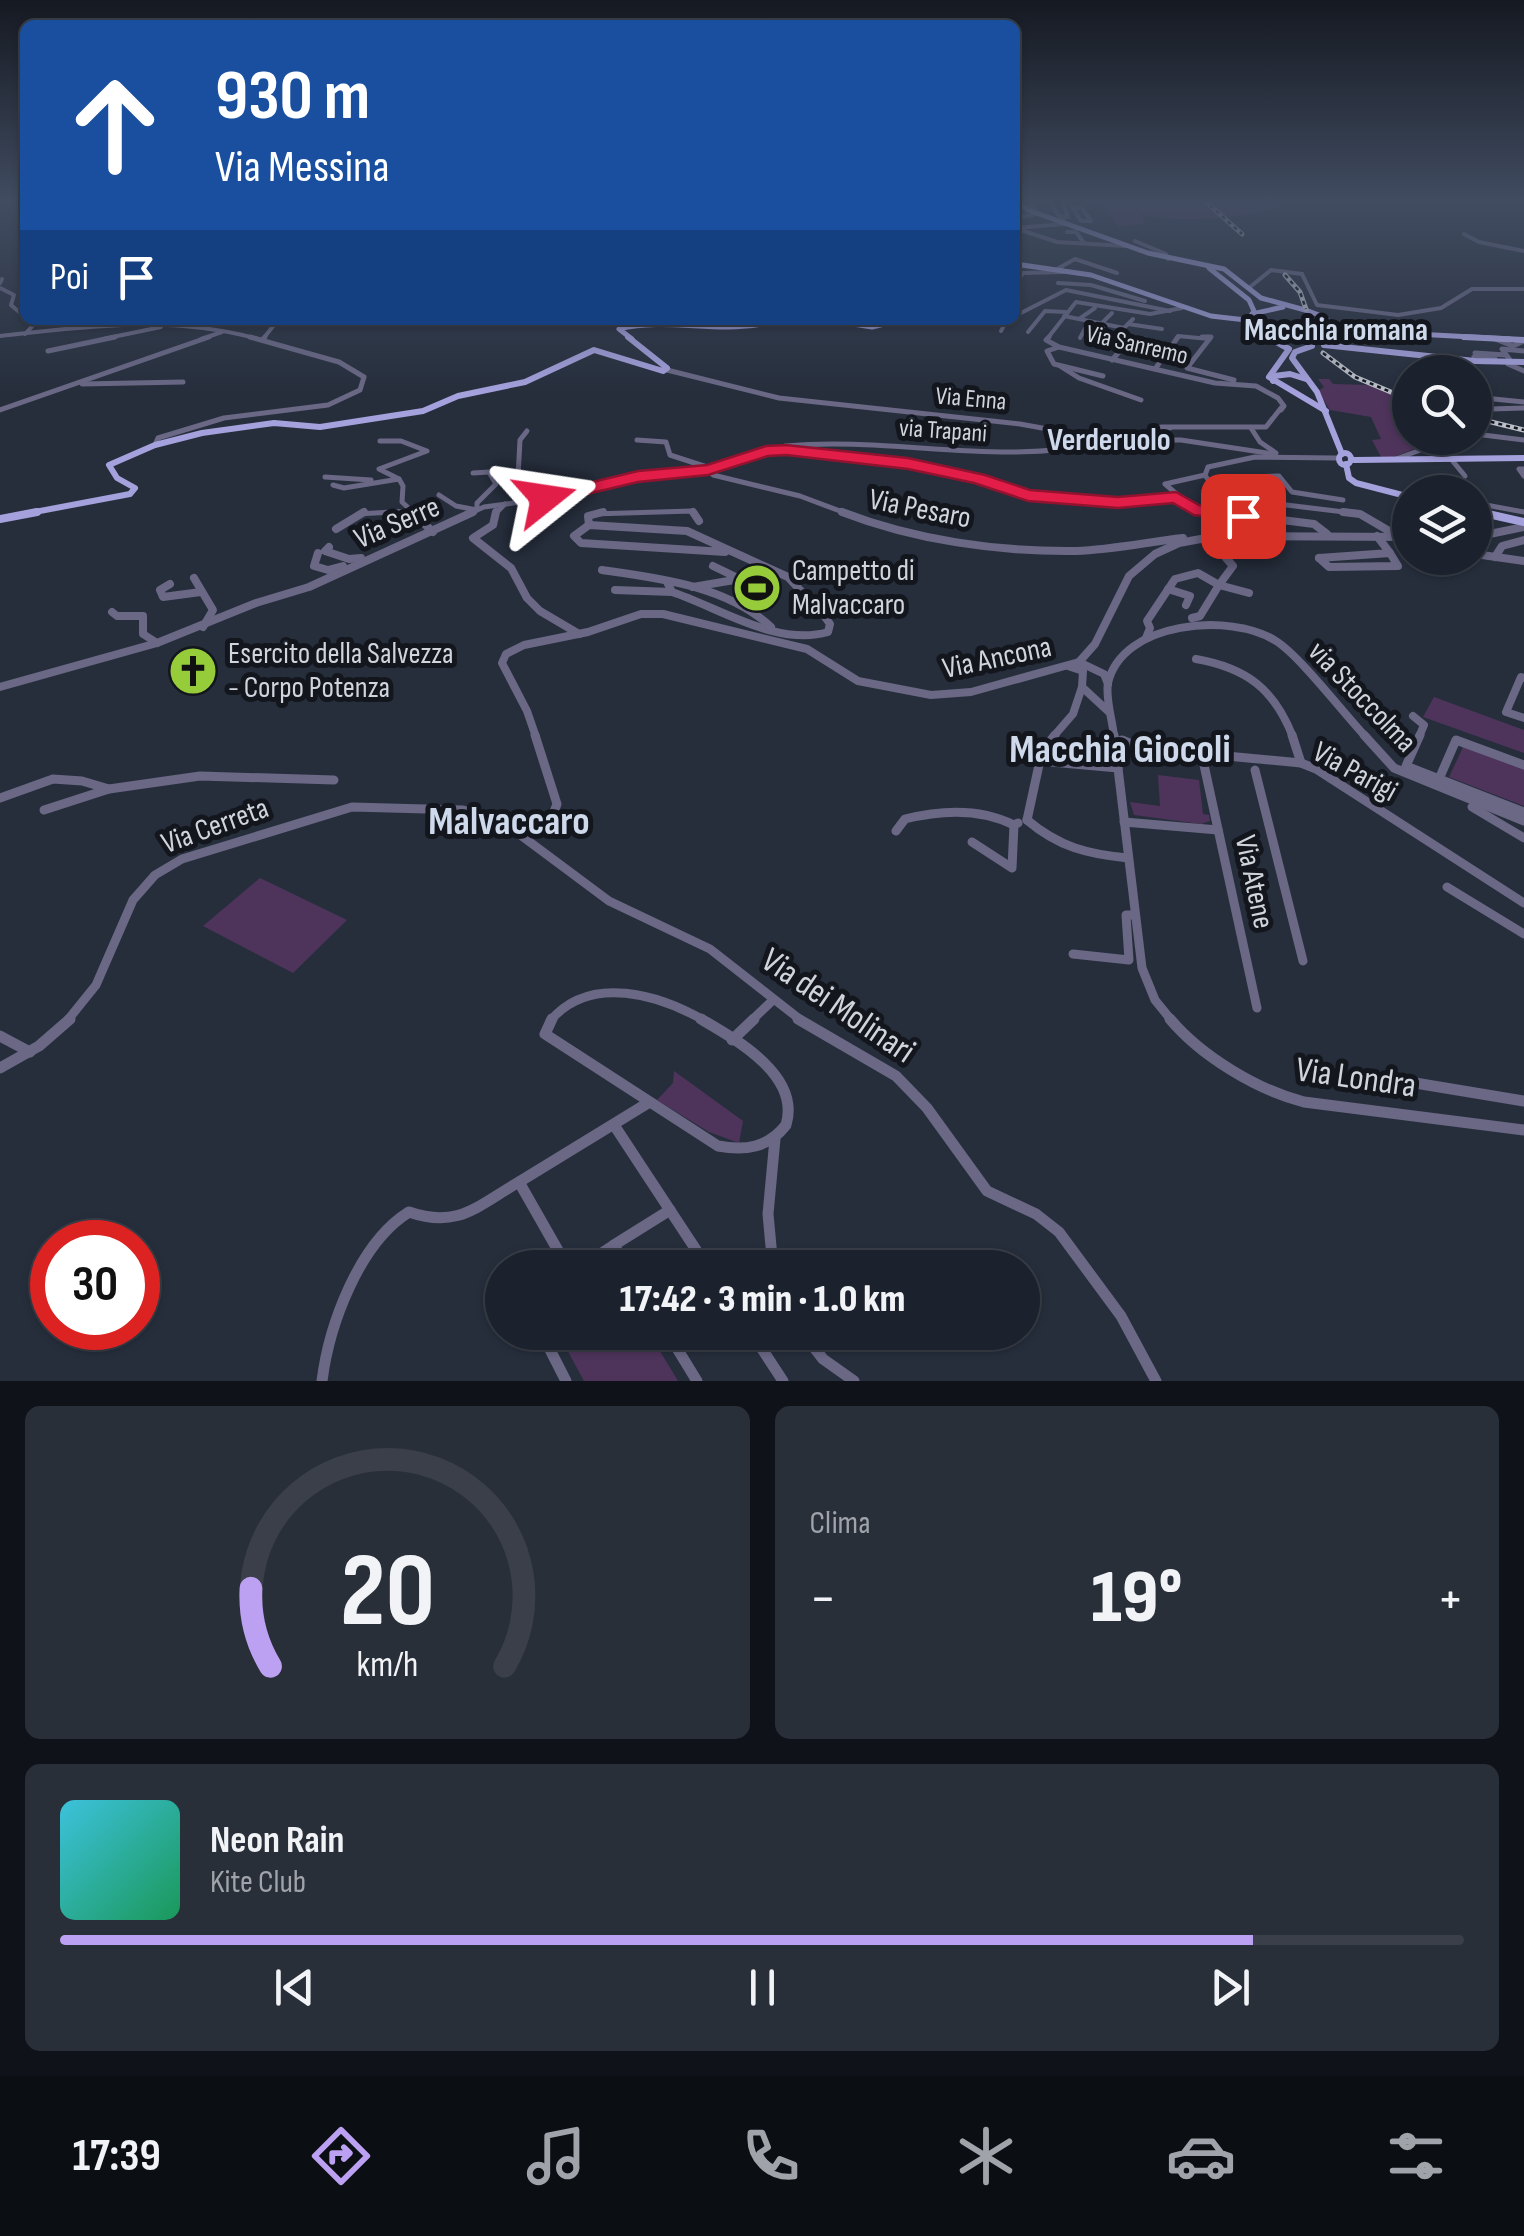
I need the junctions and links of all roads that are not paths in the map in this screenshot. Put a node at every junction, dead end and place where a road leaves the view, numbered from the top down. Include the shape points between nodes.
1 (1067, 264) edge
2 (1091, 264) edge
3 (1196, 264) edge
4 (1020, 265) edge
5 (1204, 266) junction
6 (1217, 267) joint
7 (1060, 269) junction
8 (1116, 274) dead end
9 (1020, 278) edge
10 (1, 283) edge
11 (1058, 283) dead end
12 (1247, 289) junction
13 (1524, 289) edge
14 (1158, 307) junction
15 (1095, 308) dead end
16 (1171, 308) junction
17 (1182, 308) joint
18 (1305, 310) junction
19 (1191, 311) joint
20 (1112, 312) dead end
21 (20, 314) edge
22 (1065, 314) junction
23 (1020, 315) edge
24 (1080, 319) junction
25 (1252, 319) junction
26 (1088, 321) junction
27 (1330, 321) junction
28 (1103, 324) junction
29 (1267, 324) junction
30 (25, 325) edge
31 (33, 325) edge
32 (78, 325) edge
33 (153, 325) edge
34 (186, 325) edge
35 (239, 325) edge
36 (273, 325) edge
37 (646, 325) edge
38 (646, 325) edge
39 (760, 325) edge
40 (1004, 325) edge
41 (1162, 329) dead end
42 (1337, 330) junction
43 (226, 331) junction
44 (1001, 331) dead end
45 (1028, 332) dead end
46 (1358, 332) junction
47 (1260, 333) junction
48 (25, 334) junction
49 (0, 336) edge
50 (1102, 336) dead end
51 (1080, 338) dead end
52 (1144, 339) dead end
53 (262, 340) junction
54 (1524, 341) edge
55 (1327, 344) junction
56 (1309, 345) junction
57 (1059, 347) junction
58 (48, 350) dead end
59 (1524, 351) edge
60 (1432, 355) edge
61 (1112, 360) junction
62 (1516, 364) edge
63 (1060, 366) junction
64 (1154, 369) junction
65 (667, 370) junction
66 (1103, 376) dead end
67 (1273, 379) junction
68 (1220, 380) junction
69 (1309, 380) junction
70 (183, 382) dead end
71 (77, 384) junction
72 (1256, 386) junction
73 (1318, 395) junction
74 (1298, 396) junction
75 (1492, 399) edge
76 (1141, 400) dead end
77 (1524, 403) edge
78 (1492, 409) edge
79 (0, 410) edge
80 (1281, 410) junction
81 (1326, 411) junction
82 (1170, 428) dead end
83 (1251, 428) junction
84 (527, 431) dead end
85 (1492, 436) edge
86 (637, 440) dead end
87 (1108, 440) junction
88 (1524, 440) edge
89 (380, 441) dead end
90 (155, 445) junction
91 (774, 450) junction
92 (1276, 455) junction
93 (1404, 455) edge
94 (1448, 455) edge
95 (1339, 456) junction
96 (1450, 458) junction
97 (1502, 458) joint
98 (1524, 459) edge
99 (1240, 460) junction
100 (1393, 460) junction
101 (1350, 462) junction
102 (708, 470) junction
103 (473, 473) dead end
104 (1205, 475) junction
105 (1463, 475) edge
106 (324, 476) dead end
107 (1278, 476) junction
108 (397, 478) junction
109 (1218, 478) dead end
110 (1234, 479) junction
111 (1256, 479) junction
112 (1246, 480) junction
113 (333, 486) dead end
114 (1392, 492) edge
115 (1243, 493) dead end
116 (1267, 493) dead end
117 (439, 495) dead end
118 (1176, 497) junction
119 (1343, 500) dead end
120 (530, 501) junction
121 (506, 504) junction
122 (1492, 506) edge
123 (477, 510) junction
124 (410, 512) junction
125 (1524, 512) edge
126 (1492, 516) edge
127 (0, 519) edge
128 (459, 521) junction
129 (700, 521) dead end
130 (1524, 524) edge
131 (589, 525) junction
132 (336, 529) dead end
133 (433, 532) junction
134 (1392, 533) edge
135 (1492, 533) edge
136 (1327, 534) junction
137 (1376, 536) junction
138 (1392, 537) edge
139 (473, 538) junction
140 (1191, 539) junction
141 (1524, 540) edge
142 (329, 547) dead end
143 (725, 552) junction
144 (318, 553) dead end
145 (1390, 553) junction
146 (1492, 557) edge
147 (1495, 557) junction
148 (371, 558) junction
149 (1226, 558) dead end
150 (1524, 561) edge
151 (357, 564) junction
152 (713, 566) dead end
153 (602, 570) dead end
154 (194, 578) dead end
155 (667, 582) junction
156 (170, 584) dead end
157 (1219, 585) junction
158 (692, 586) junction
159 (1168, 589) junction
160 (614, 590) dead end
161 (201, 592) junction
162 (672, 592) junction
163 (1249, 593) dead end
164 (1186, 604) dead end
165 (112, 612) dead end
166 (1196, 617) dead end
167 (757, 619) junction
168 (1148, 624) junction
169 (203, 626) junction
170 (1166, 632) junction
171 (579, 634) junction
172 (780, 637) junction
173 (1146, 638) junction
174 (157, 644) junction
175 (1132, 646) junction
176 (1088, 654) junction
177 (1196, 659) dead end
178 (1079, 662) junction
179 (1068, 666) junction
180 (1118, 666) junction
181 (1098, 670) junction
182 (1084, 678) junction
183 (1522, 678) edge
184 (0, 687) edge
185 (1108, 687) junction
186 (1094, 695) junction
187 (1076, 701) junction
188 (1413, 716) dead end
189 (1112, 718) junction
190 (1524, 718) edge
191 (1123, 744) junction
192 (1022, 748) dead end
193 (1188, 753) junction
194 (1041, 756) junction
195 (1214, 756) junction
196 (1233, 756) junction
197 (1268, 760) junction
198 (1301, 763) junction
199 (1118, 765) junction
200 (1524, 765) edge
201 (1204, 766) junction
202 (1255, 770) junction
203 (1439, 778) junction
204 (334, 780) dead end
205 (108, 788) junction
206 (0, 798) edge
207 (1472, 807) dead end
208 (44, 810) dead end
209 (1524, 812) edge
210 (1027, 820) junction
211 (1524, 821) edge
212 (1124, 822) junction
213 (508, 825) junction
214 (1014, 825) junction
215 (1218, 830) junction
216 (896, 831) dead end
217 (1524, 838) edge
218 (972, 842) dead end
219 (1128, 858) junction
220 (1447, 888) dead end
221 (1524, 904) edge
222 (1135, 915) junction
223 (1524, 934) edge
224 (1073, 954) dead end
225 (1302, 962) dead end
226 (773, 1000) junction
227 (1257, 1008) dead end
228 (0, 1036) edge
229 (732, 1040) junction
230 (30, 1052) junction
231 (0, 1068) edge
232 (1361, 1074) dead end
233 (1524, 1100) edge
234 (648, 1104) junction
235 (614, 1126) junction
236 (1524, 1130) edge
237 (775, 1138) junction
238 (519, 1182) junction
239 (670, 1210) junction
240 (614, 1245) junction
241 (558, 1250) edge
242 (606, 1250) edge
243 (617, 1250) edge
244 (696, 1250) edge
245 (772, 1250) edge
246 (550, 1350) edge
247 (678, 1350) edge
248 (763, 1350) edge
249 (816, 1350) edge
250 (322, 1381) edge
251 (566, 1381) edge
252 (697, 1381) edge
253 (783, 1381) edge
254 (854, 1381) edge
255 (1156, 1381) edge

1 - 7 street
2 - 8 street
3 - 5 main road
4 - 7 main road
5 - 6 main road
5 - 12 main road
6 - 18 main road via 1261,298
7 - 9 street via 1066,272
7 - 16 main road
10 - 21 street
11 - 14 street via 1132,294
12 - 13 street via 1273,272 1302,274 1322,307 1387,316 1433,311 1472,290
12 - 18 main road
12 - 25 main road
14 - 16 street, Via Sanremo
14 - 23 street, Via Sanremo via 1066,290
15 - 24 street
16 - 17 main road
16 - 22 street, Via Sanremo via 1150,314 1080,301
17 - 19 main road
18 - 25 main road via 1272,308
18 - 27 main road
18 - 29 main road via 1284,310
19 - 25 main road
20 - 28 street
22 - 24 street
22 - 45 street, Via Sanremo via 1045,311
22 - 57 street, Via Sanremo via 1046,340
24 - 26 street
25 - 29 main road
25 - 47 main road
25 - 56 main road via 1288,329
26 - 28 street
26 - 51 street
27 - 42 main road
27 - 46 main road
28 - 41 street via 1124,328 1131,321
28 - 50 street
29 - 42 main road
30 - 48 street
31 - 48 street
32 - 48 street
33 - 58 street
34 - 43 street
35 - 43 street
36 - 53 street
37 - 39 main road
38 - 65 main road via 620,329
40 - 44 street
42 - 46 main road
42 - 55 main road via 1339,338
43 - 53 street
43 - 71 street
46 - 54 main road
47 - 56 main road
47 - 67 main road via 1290,348
48 - 49 street
52 - 61 street via 1138,346 1126,344
53 - 90 street via 349,365 364,385 340,401 224,418 158,438
55 - 56 main road
55 - 60 main road
56 - 69 main road via 1292,358
57 - 61 street, Via Sanremo
57 - 63 street via 1047,352
59 - 62 street via 1502,349
61 - 64 street, Via Sanremo
63 - 66 street
63 - 76 street via 1078,380
64 - 68 street, Via Sanremo
64 - 68 street via 1178,336 1210,337 1186,370
65 - 87 street, Via Enna via 779,398
65 - 90 main road via 594,350 525,382 423,411 320,427 268,424
67 - 69 main road via 1290,374
67 - 72 street
67 - 74 main road
68 - 72 street
68 - 72 street
68 - 80 street via 1274,398
69 - 73 main road
70 - 71 street
71 - 79 street
72 - 80 street via 1281,400
73 - 74 main road
73 - 81 main road
74 - 81 main road
75 - 77 street
77 - 78 street
80 - 83 street via 1270,426
81 - 95 main road
82 - 83 street
83 - 92 street
84 - 120 street via 520,440 518,477 538,482
85 - 88 street
86 - 102 street via 666,442 672,457
87 - 91 street, via Trapani via 1038,455 822,443
87 - 92 street, Via Enna via 1180,440
89 - 108 street via 427,451 380,469
90 - 127 main road via 109,465 135,488 130,494
91 - 102 street, Via Serre
91 - 118 street, Via Serre via 908,464 1028,496 1118,503
92 - 95 street
92 - 99 street
92 - 107 street via 1271,462
93 - 100 street
94 - 96 street
95 - 101 main road
96 - 97 main road
96 - 100 main road
96 - 105 street
97 - 98 main road
99 - 104 street via 1211,465
99 - 112 street
100 - 101 main road
101 - 114 main road via 1349,478
102 - 120 street, Via Serre via 638,476
102 - 140 street, Via Pesaro via 920,536 1076,551
103 - 123 street via 488,472 496,484
104 - 118 street via 1167,482
104 - 134 street via 1219,497 1360,514
106 - 108 street
107 - 111 street
107 - 119 street via 1292,492
108 - 113 street
108 - 124 street
109 - 110 street
110 - 112 street
110 - 115 street
111 - 112 street
111 - 116 street
117 - 123 street
118 - 136 street via 1194,510 1314,524
120 - 121 street, Via Serre
121 - 123 street, Via Serre
121 - 139 street via 494,514 494,525
122 - 125 street
123 - 128 street, Via Serre
124 - 132 street via 366,511
124 - 133 street
126 - 130 main road
128 - 133 street, Via Serre
128 - 139 street
129 - 131 street via 692,511 592,513
130 - 135 street
131 - 143 street via 686,531
131 - 143 street via 574,536 581,543
133 - 148 street, Via Serre
136 - 137 street, Via Ancona
136 - 140 street, Via Ancona
137 - 138 street, Via Ancona
137 - 145 street
139 - 171 street via 511,568 540,611
140 - 176 street, Via Ancona via 1156,553 1126,579
141 - 147 street via 1502,546
142 - 148 street via 325,552 345,558
143 - 172 street via 788,577 830,624 816,638
144 - 151 street via 314,566 328,570
145 - 145 street via 1380,556 1319,558 1329,567 1398,566
146 - 147 street
147 - 150 street
148 - 151 street, Via Serre
149 - 157 street via 1233,566
151 - 169 street, Via Serre
152 - 158 street via 740,579
153 - 155 street
154 - 161 street
155 - 158 street
155 - 162 street
156 - 161 street via 160,594
157 - 159 street via 1190,573
157 - 163 street
157 - 166 street
158 - 167 street
159 - 164 street via 1190,596
159 - 168 street
160 - 162 street
161 - 169 street via 213,610
162 - 167 street
165 - 174 street via 143,616 143,634
167 - 172 street
168 - 170 street
168 - 173 street
168 - 175 street
169 - 174 street, Via Serre
170 - 173 street
170 - 211 street, via Stoccolma via 1218,626 1267,634 1394,768
171 - 172 street via 654,612 764,641
171 - 213 street via 524,645 502,659 557,804 554,816 538,828
172 - 179 street, Via Ancona via 858,681 943,696
173 - 175 street
174 - 184 street, Via Serre
175 - 180 street
176 - 178 street, Via Ancona
176 - 181 street
177 - 198 street via 1232,666 1262,682 1279,703
178 - 179 street, Via Ancona
178 - 181 street
178 - 182 street
179 - 182 street
180 - 181 street
180 - 185 street
181 - 182 street
181 - 185 street
182 - 186 street
182 - 187 street
183 - 190 street via 1506,712
185 - 186 street
185 - 189 street
186 - 187 street
186 - 189 street
187 - 194 street
188 - 203 street via 1424,726 1406,766
189 - 191 street
191 - 193 street, Via Parigi
191 - 199 street, Via Londra
192 - 194 street
193 - 195 street, Via Parigi
193 - 201 street
194 - 199 street
194 - 210 street
195 - 196 street, Via Parigi
195 - 201 street
196 - 197 street, Via Parigi
196 - 202 street
197 - 198 street, Via Parigi
197 - 202 street
198 - 221 street, Via Parigi
199 - 212 street, Via Londra
200 - 203 street via 1456,740
201 - 215 street, Via Atene
202 - 225 street, Via Atene
203 - 209 street
204 - 205 street via 200,776
205 - 206 street via 51,779
205 - 208 street
207 - 217 street
210 - 214 street
210 - 219 street via 1073,852
212 - 215 street
212 - 219 street, Via Londra
213 - 226 street, Via dei Molinari via 609,901 710,949
213 - 230 street, Via Cerreta via 463,810 352,808 182,858 139,891 86,1000
214 - 216 street via 954,813 906,819
214 - 218 street via 1012,868
215 - 227 street, Via Atene
219 - 222 street, Via Londra
220 - 223 street
222 - 224 street via 1126,915 1129,960
222 - 236 street, Via Londra via 1142,968 1163,1012 1212,1056 1266,1090 1304,1102
226 - 229 street
226 - 255 street, Via dei Molinari via 896,1076 987,1191 1048,1221 1121,1316
228 - 230 street
229 - 234 street via 682,1008 641,993 578,1000 554,1016 545,1028 547,1039
229 - 237 street via 772,1072 786,1094 789,1114
230 - 231 street, Via Cerreta
232 - 233 street
234 - 235 street
234 - 237 street via 728,1149 758,1150
235 - 238 street
235 - 239 street
237 - 245 street
238 - 241 street
238 - 250 street via 454,1219 409,1212 392,1221 328,1344
239 - 240 street
239 - 244 street
240 - 242 street
240 - 243 street
246 - 251 street
247 - 252 street
248 - 253 street
249 - 254 street

